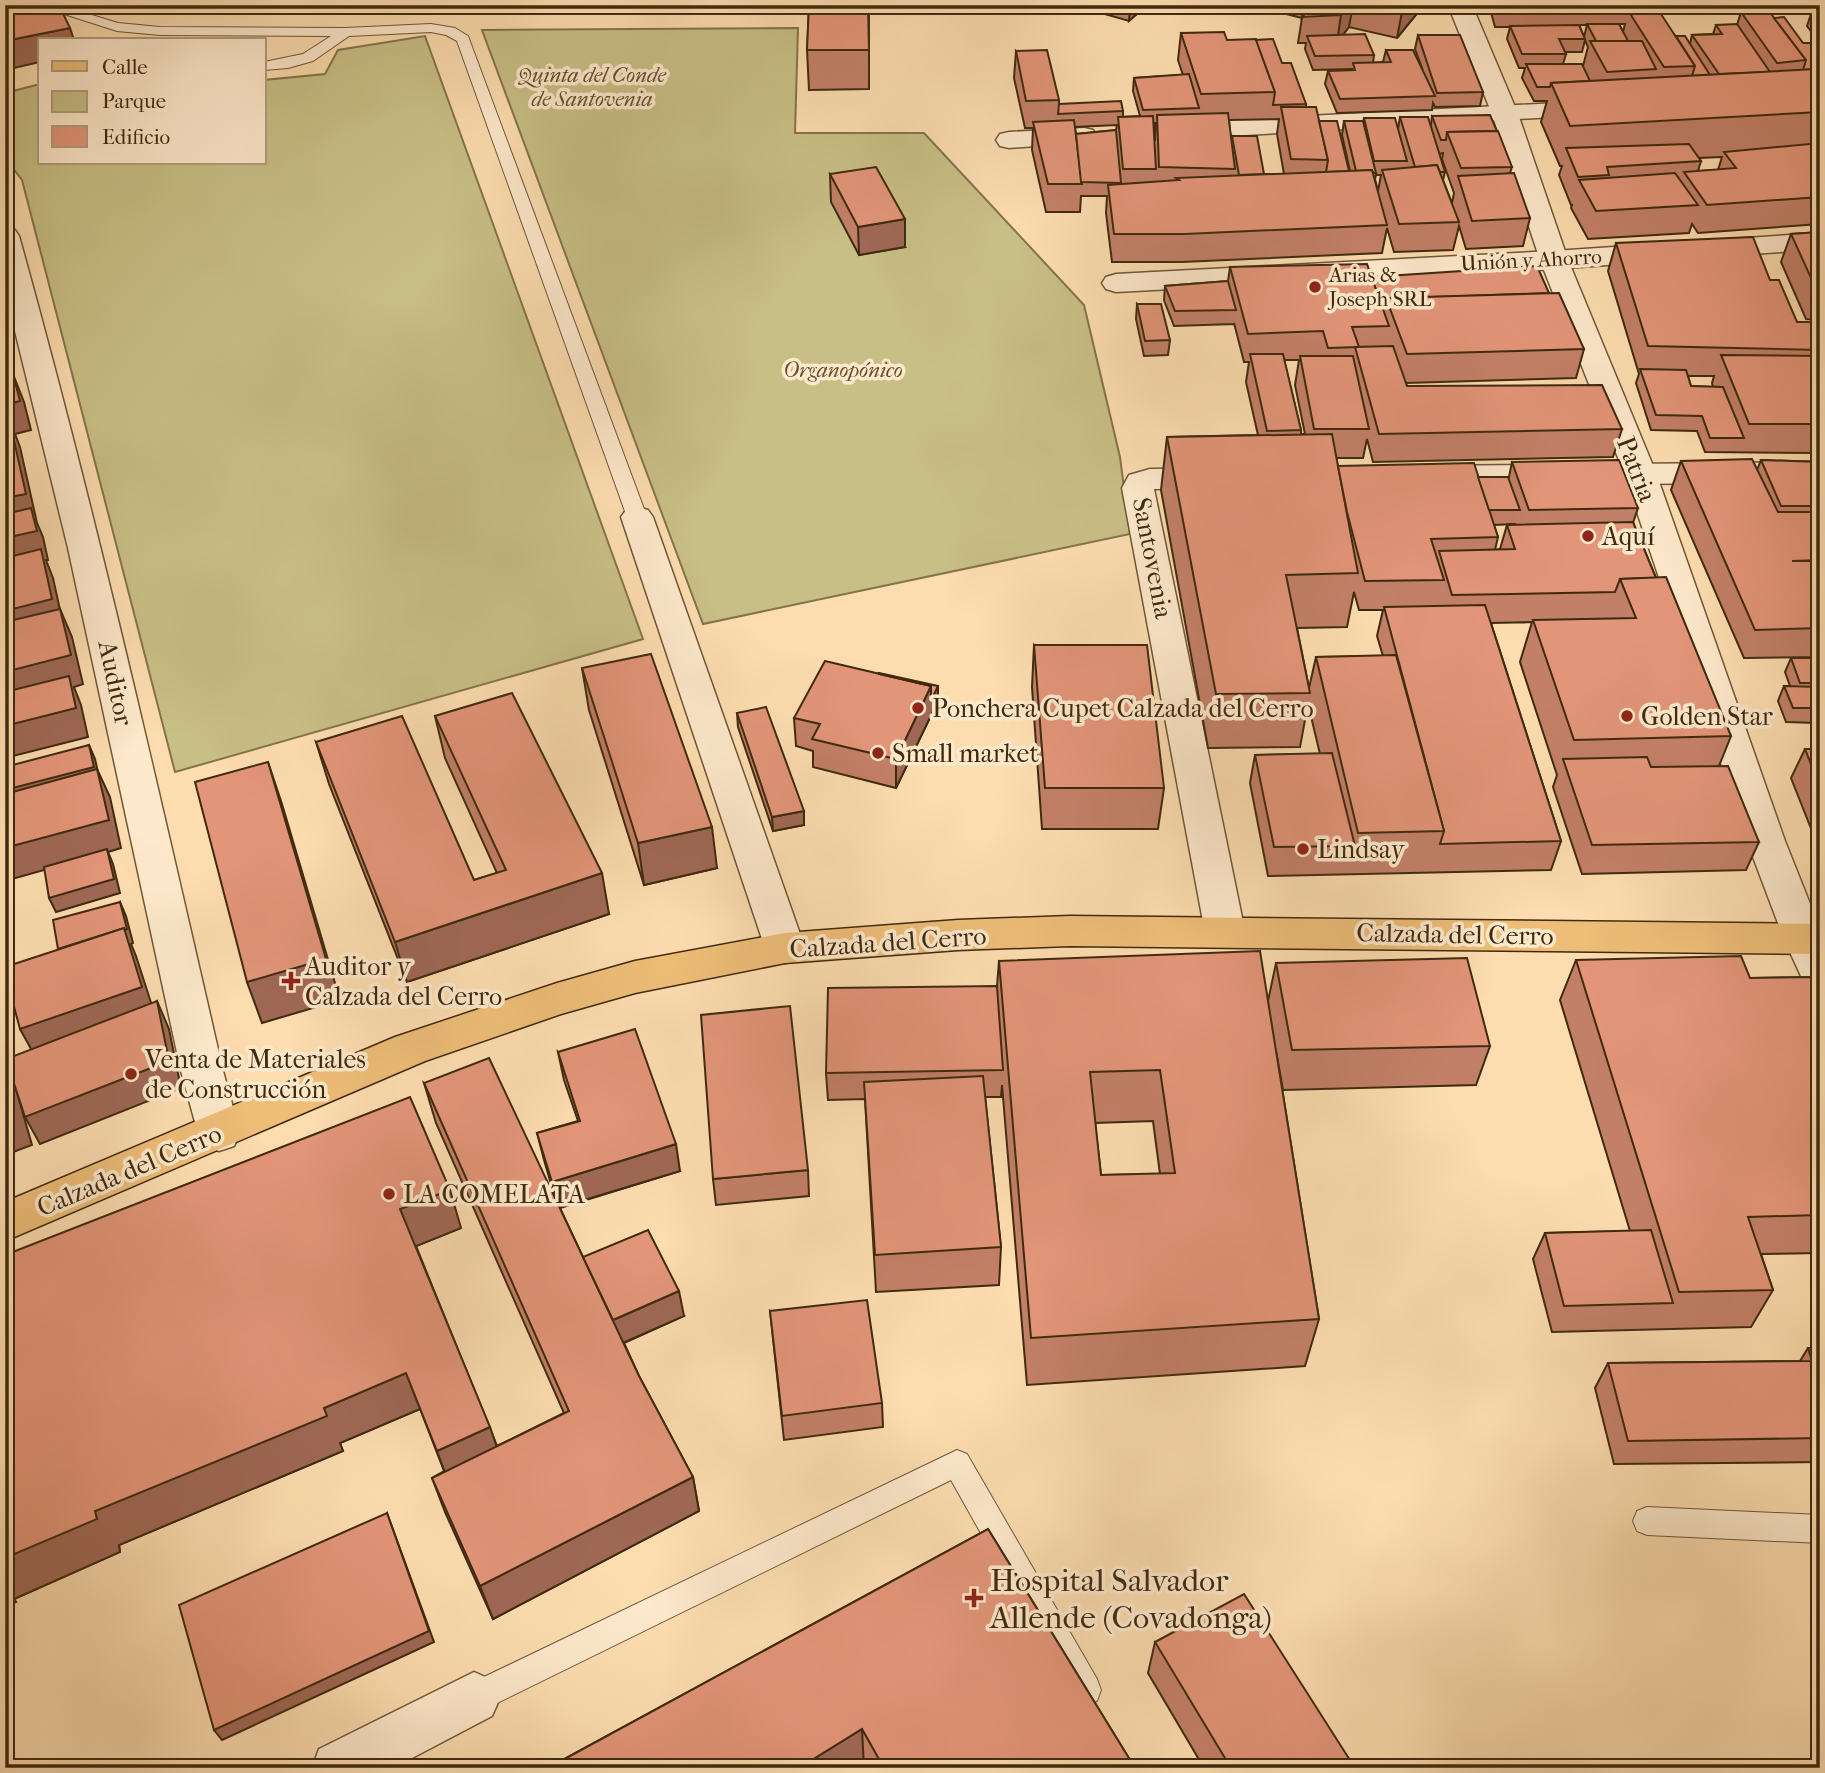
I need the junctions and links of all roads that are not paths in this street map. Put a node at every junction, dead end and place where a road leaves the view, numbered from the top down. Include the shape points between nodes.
1 (43, 5) edge
2 (1460, 5) edge
3 (345, 33) junction
4 (230, 36) edge
5 (266, 66) edge
6 (1615, 107) edge
7 (1505, 114) junction
8 (1147, 133) edge
9 (1106, 135) edge
10 (1010, 140) dead end
11 (5, 236) edge
12 (1820, 241) edge
13 (1554, 260) junction
14 (1116, 283) dead end
15 (1820, 472) edge
16 (1640, 473) junction
17 (1402, 476) edge
18 (1248, 478) edge
19 (637, 517) joint
20 (1225, 932) junction
21 (1812, 939) edge
22 (785, 948) junction
23 (1820, 976) edge
24 (219, 1133) junction
25 (5, 1222) edge
26 (1647, 1521) dead end
27 (1820, 1530) edge
28 (474, 1698) joint
29 (1096, 1709) edge
30 (338, 1768) edge

1 - 4 lane via 117,27
2 - 7 street, Patria
3 - 4 lane
3 - 5 lane via 310,59
3 - 19 lane via 430,28 450,31 463,40
6 - 7 street
7 - 8 street
7 - 13 street, Patria
9 - 10 street
11 - 24 street, Auditor via 103,622
12 - 13 street, Unión y Ahorro
13 - 14 street, Unión y Ahorro
13 - 16 street, Patria
15 - 16 street
16 - 17 street
16 - 21 street, Patria via 1766,841
18 - 20 street, Santovenia via 1150,479 1140,482 1138,488
19 - 22 street
20 - 21 main road, Calzada del Cerro
20 - 22 main road, Calzada del Cerro via 958,935
21 - 23 street, Patria
22 - 24 main road, Calzada del Cerro via 635,977 557,999 410,1049
24 - 25 main road, Calzada del Cerro
26 - 27 lane
28 - 29 lane via 957,1463
28 - 30 street

